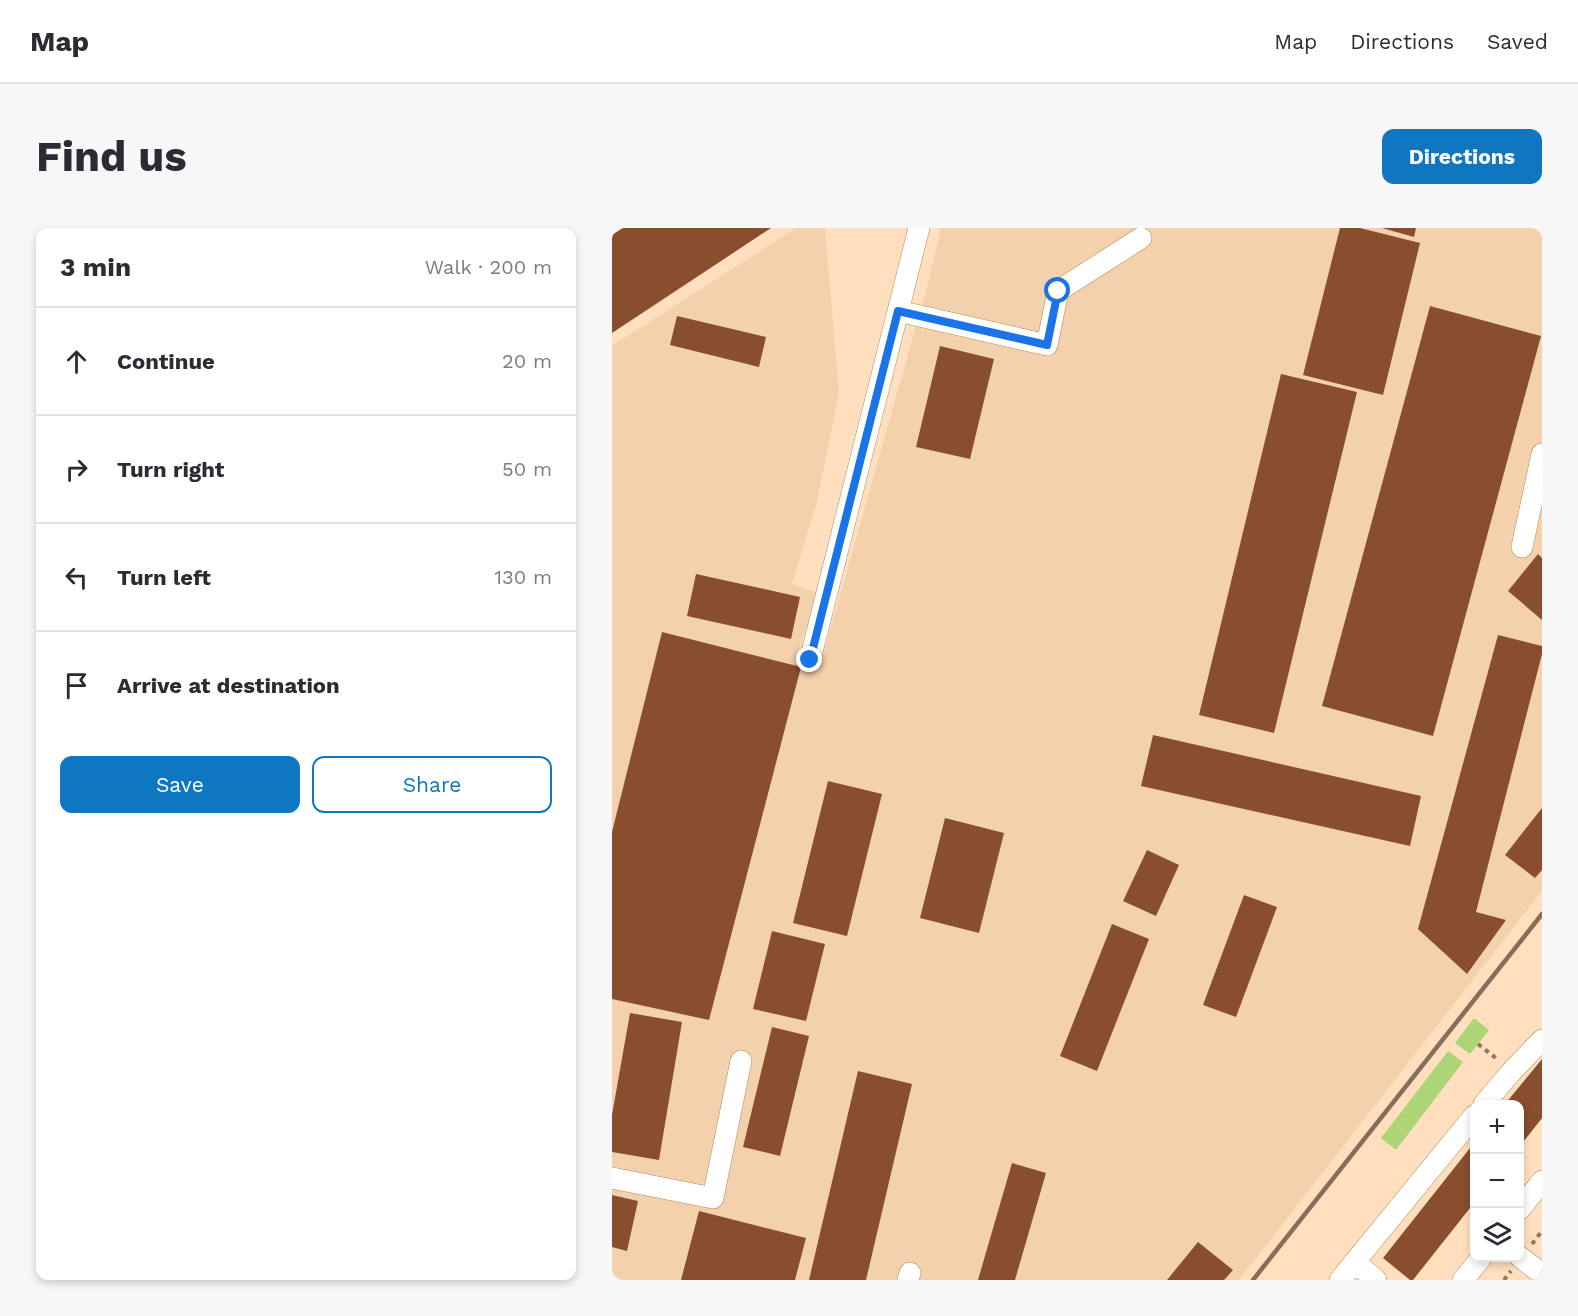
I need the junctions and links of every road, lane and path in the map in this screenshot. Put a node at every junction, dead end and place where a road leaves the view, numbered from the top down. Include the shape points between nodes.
1 (919, 228) edge
2 (1141, 238) dead end
3 (898, 311) junction
4 (1542, 454) edge
5 (1522, 547) dead end
6 (810, 660) dead end
7 (1542, 1040) edge
8 (741, 1061) dead end
9 (1487, 1100) edge
10 (1470, 1121) edge
11 (612, 1178) edge
12 (1542, 1181) edge
13 (1521, 1208) edge
14 (1524, 1260) edge
15 (1354, 1262) junction
16 (1476, 1262) edge
17 (1542, 1274) edge
18 (1340, 1280) edge
19 (1376, 1280) edge
20 (1463, 1280) edge

1 - 3 street
2 - 3 street via 1058,291 1047,345
3 - 6 street
4 - 5 street
7 - 9 street
8 - 11 street via 713,1198
10 - 15 street
12 - 13 street
14 - 17 street
15 - 18 street
15 - 19 street
16 - 20 street

